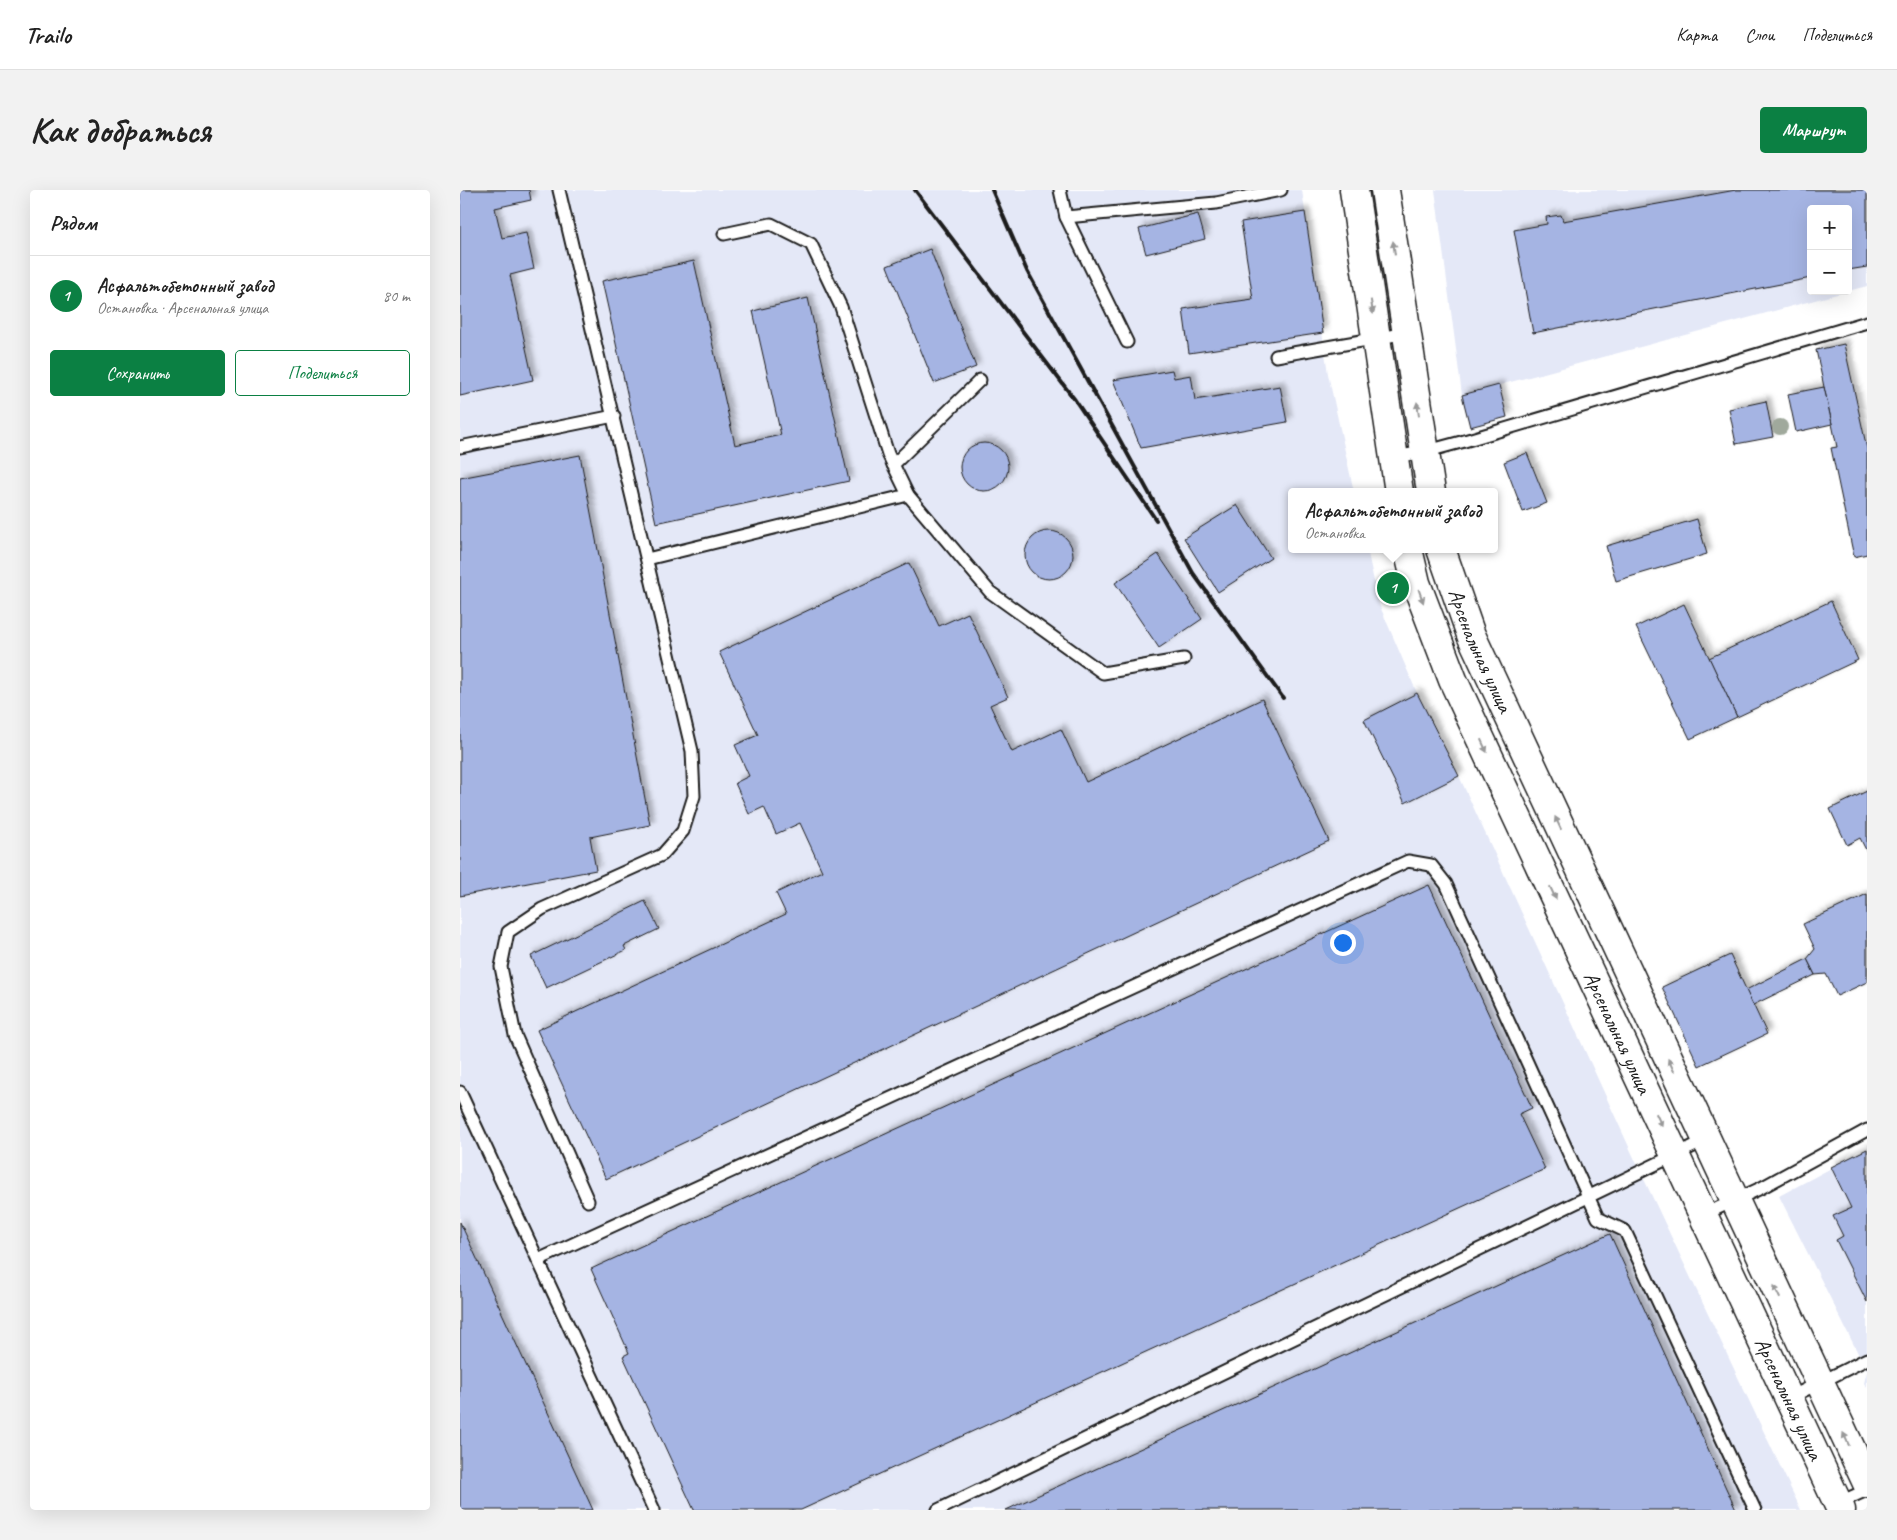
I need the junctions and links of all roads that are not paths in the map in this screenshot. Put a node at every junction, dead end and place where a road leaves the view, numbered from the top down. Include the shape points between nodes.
1 (560, 190) edge
2 (1060, 190) edge
3 (1281, 190) edge
4 (1354, 190) edge
5 (1385, 190) edge
6 (1066, 217) junction
7 (724, 234) dead end
8 (1867, 322) edge
9 (1407, 333) junction
10 (1376, 338) junction
11 (1128, 342) dead end
12 (1276, 356) dead end
13 (980, 380) dead end
14 (614, 416) junction
15 (460, 447) edge
16 (1424, 452) junction
17 (1394, 457) junction
18 (893, 465) junction
19 (1398, 488) edge
20 (1430, 488) edge
21 (908, 495) junction
22 (1409, 553) edge
23 (1443, 553) edge
24 (647, 559) junction
25 (1184, 659) dead end
26 (460, 1092) edge
27 (1867, 1130) edge
28 (1706, 1140) junction
29 (1675, 1155) junction
30 (1589, 1197) junction
31 (588, 1201) dead end
32 (1734, 1201) junction
33 (1703, 1216) junction
34 (538, 1260) junction
35 (1867, 1359) edge
36 (1820, 1382) junction
37 (1788, 1398) junction
38 (1867, 1483) edge
39 (1867, 1490) edge
40 (1840, 1506) edge
41 (654, 1510) edge
42 (938, 1510) edge
43 (1755, 1510) edge

1 - 14 lane
2 - 6 lane
3 - 6 lane via 1216,203
4 -> 10 street
9 -> 5 street
6 - 11 lane
7 - 18 lane via 771,224 811,244 841,307
8 - 16 lane
9 - 10 lane
16 -> 9 street
10 - 12 lane
10 - 17 street
13 - 18 lane
14 - 15 lane
14 - 24 lane
16 - 17 lane
16 - 20 street
17 - 19 street
18 - 21 lane
21 - 24 lane
21 - 25 lane via 990,592 1103,673
22 -> 29 street, Арсенальная улица via 1416,583 1453,680
28 -> 23 street, Арсенальная улица via 1471,635
24 - 31 lane via 692,751 694,796 683,831 662,855 542,909 508,932 502,967 515,1035
26 - 34 lane
27 - 32 lane
28 - 29 lane
28 - 32 street, Арсенальная улица
29 - 30 lane
29 - 33 street, Арсенальная улица
30 - 34 lane via 1446,884 1431,865 1408,861
30 - 42 lane
30 - 43 lane via 1598,1218 1625,1231
32 - 33 lane
36 -> 32 street, Арсенальная улица
33 - 37 street, Арсенальная улица
34 - 41 lane
35 - 36 lane
36 - 37 lane
38 -> 36 street, Арсенальная улица
37 - 40 street, Арсенальная улица
39 - 40 lane

